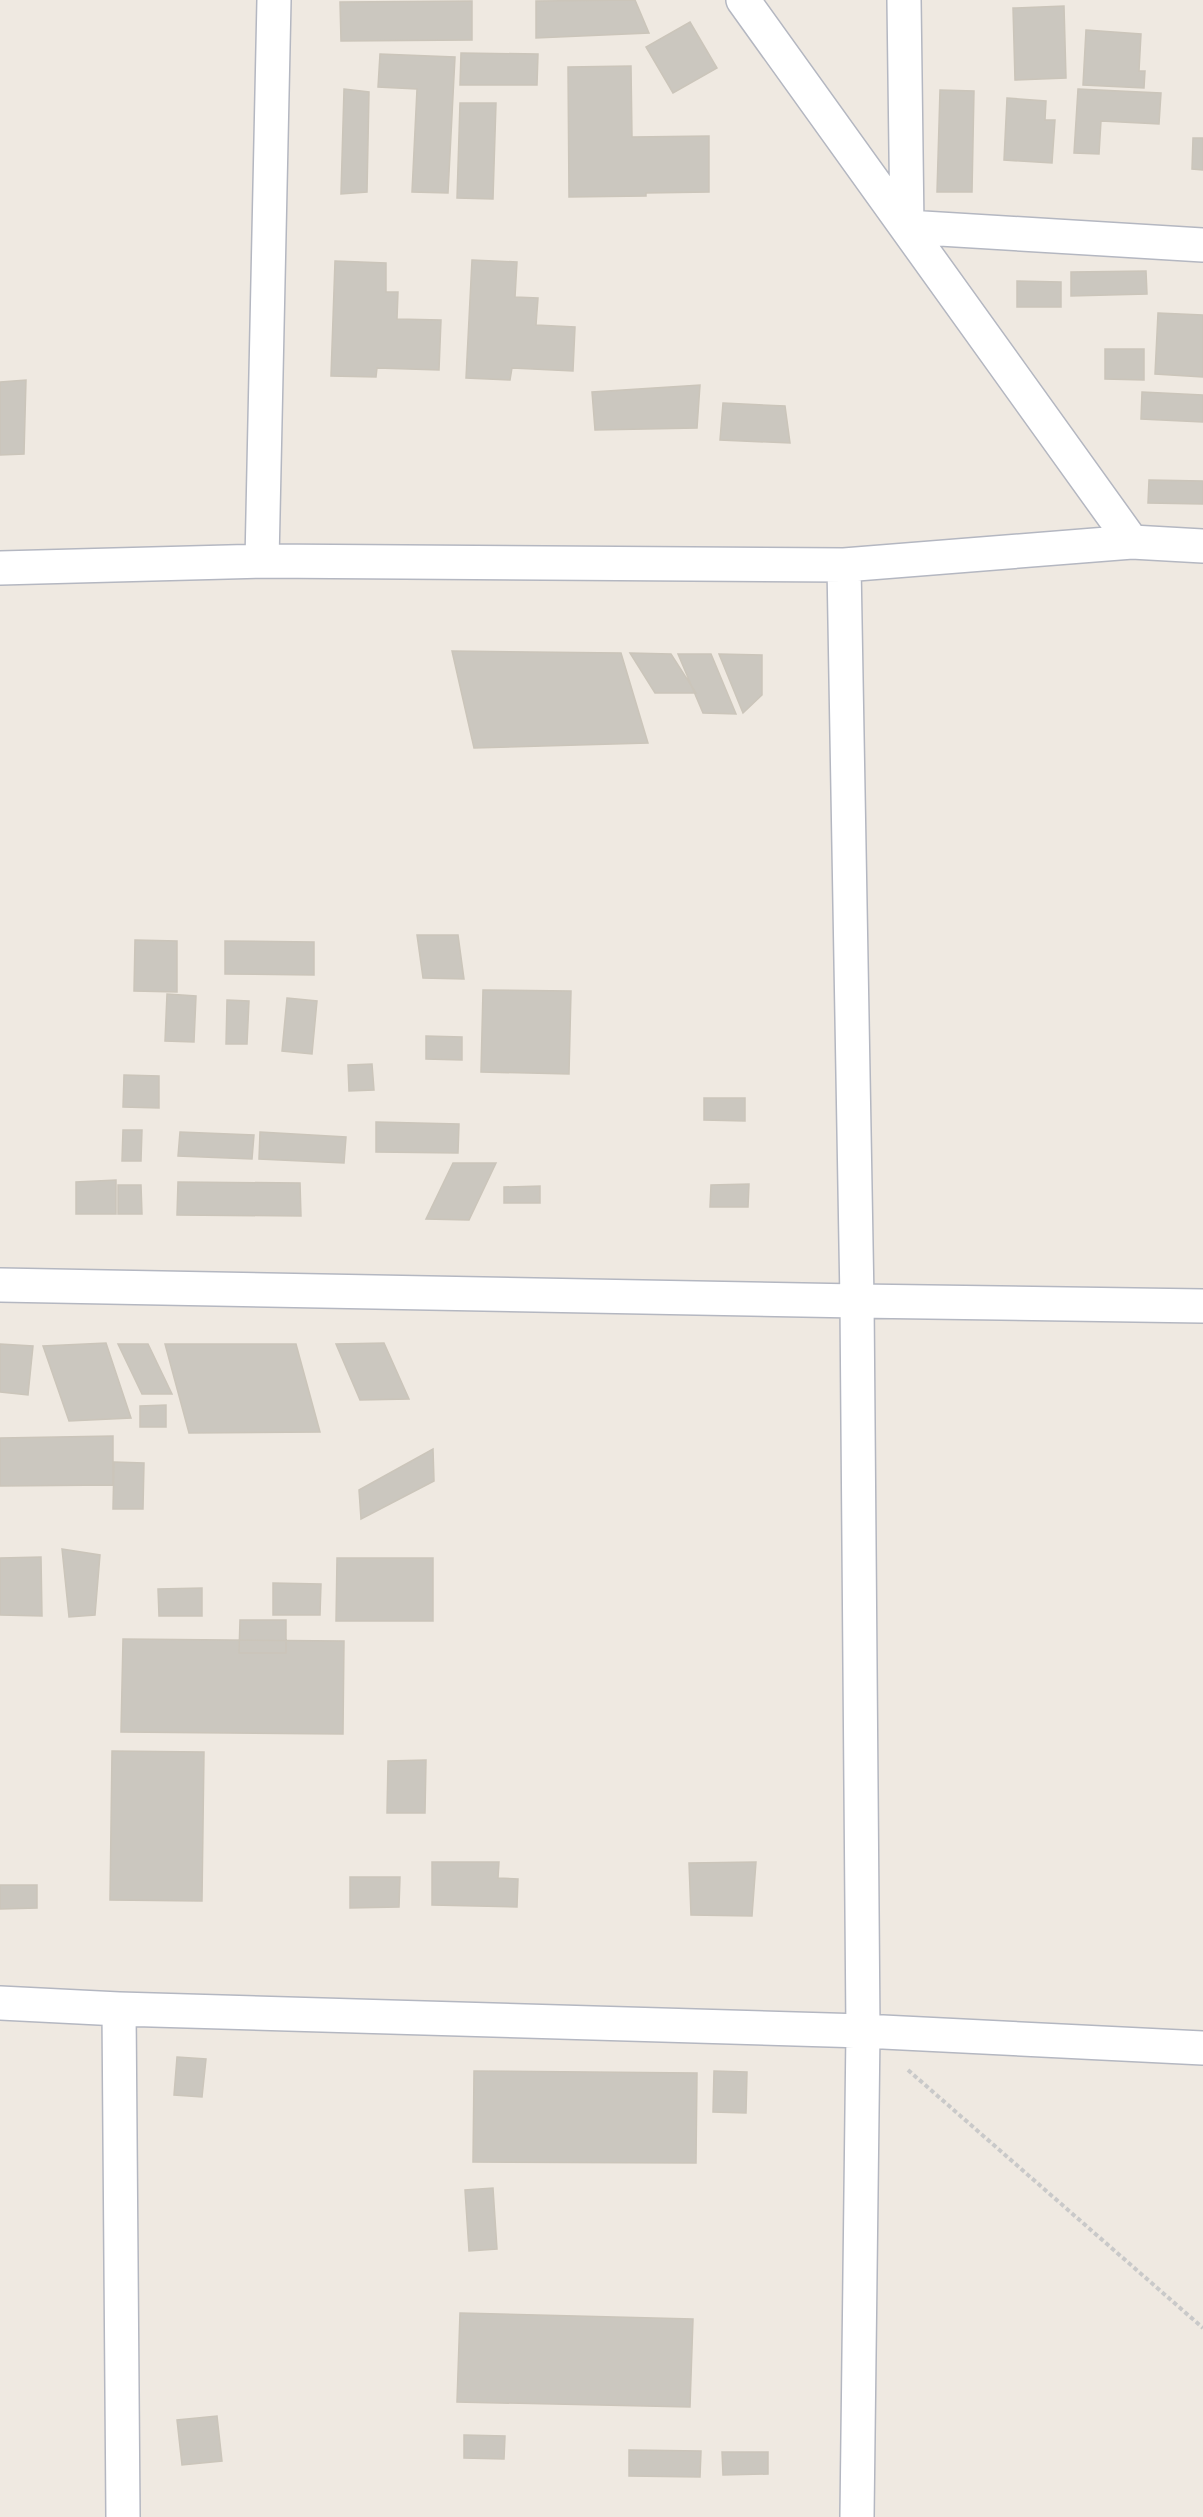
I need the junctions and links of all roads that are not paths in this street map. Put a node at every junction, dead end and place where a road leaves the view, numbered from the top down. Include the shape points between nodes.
1 (274, 0) edge
2 (743, 0) edge
3 (904, 0) edge
4 (907, 227) junction
5 (1203, 245) edge
6 (1132, 542) junction
7 (1203, 546) edge
8 (262, 561) junction
9 (844, 565) junction
10 (0, 568) edge
11 (0, 1285) edge
12 (857, 1301) junction
13 (1203, 1306) edge
14 (0, 2003) edge
15 (119, 2009) junction
16 (863, 2031) junction
17 (1203, 2048) edge
18 (123, 2517) edge
19 (857, 2517) edge

1 - 8 street
2 - 4 street
3 - 4 street
4 - 5 street
4 - 6 street
6 - 7 street
6 - 9 street
8 - 9 street
8 - 10 street
9 - 12 street
11 - 12 street
12 - 13 street
12 - 16 street
14 - 15 street
15 - 16 street
15 - 18 street
16 - 17 street
16 - 19 street

